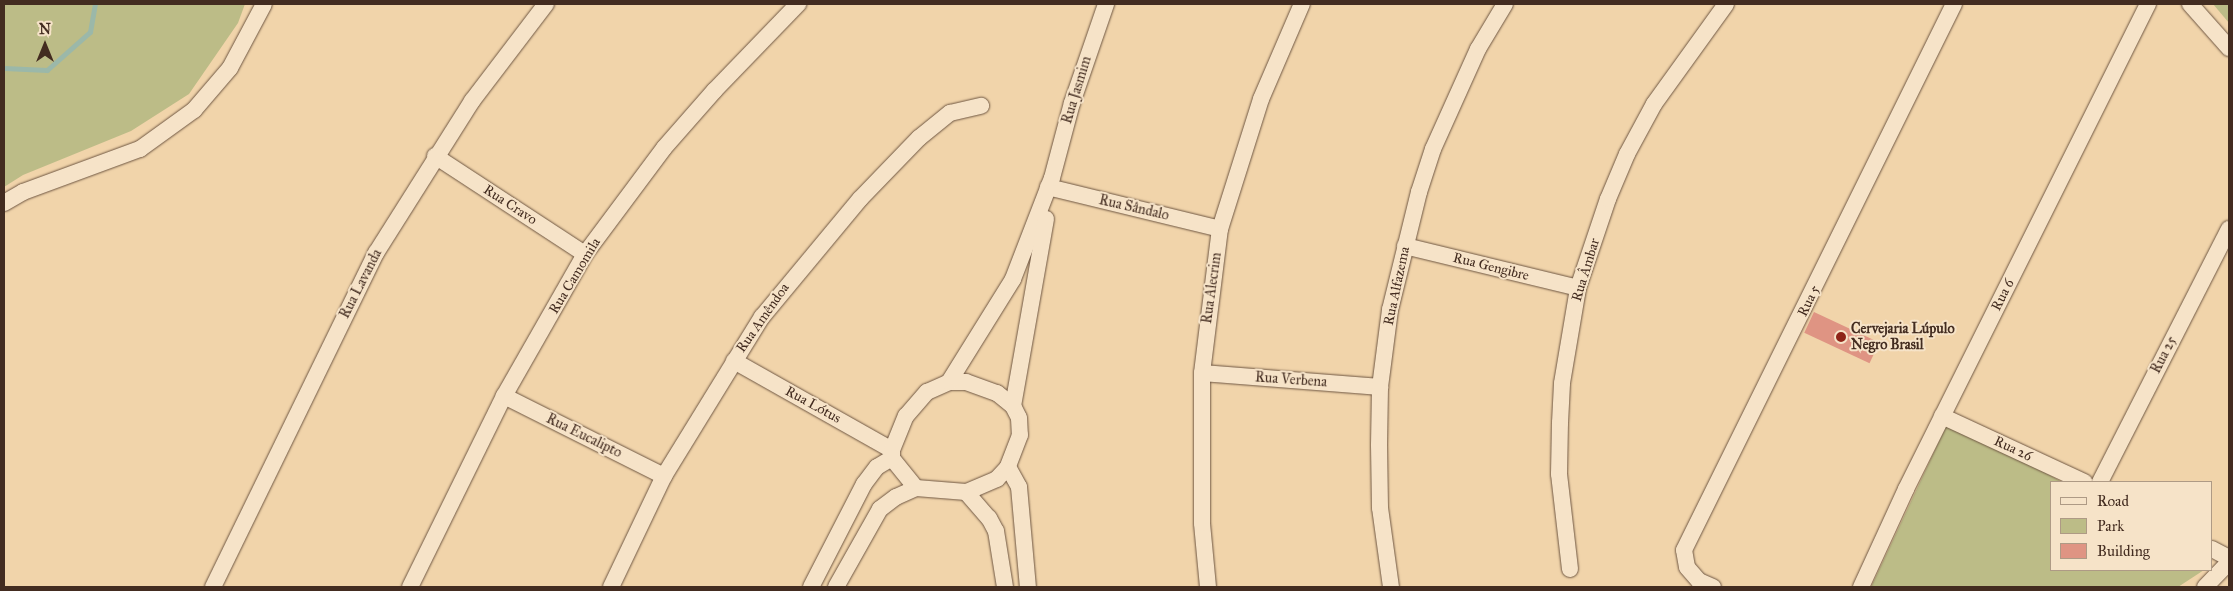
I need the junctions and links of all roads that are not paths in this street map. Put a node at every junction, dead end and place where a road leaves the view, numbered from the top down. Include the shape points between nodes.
1 (264, 4) edge
2 (546, 4) edge
3 (798, 4) edge
4 (1106, 4) edge
5 (1302, 4) edge
6 (1505, 4) edge
7 (1726, 4) edge
8 (1954, 4) edge
9 (2148, 4) edge
10 (2190, 4) edge
11 (2229, 48) edge
12 (981, 106) dead end
13 (435, 156) junction
14 (1051, 184) junction
15 (4, 203) edge
16 (1220, 228) junction
17 (2229, 229) edge
18 (1405, 246) junction
19 (586, 254) junction
20 (1578, 288) junction
21 (734, 361) junction
22 (1202, 373) junction
23 (949, 382) junction
24 (1380, 387) junction
25 (504, 396) junction
26 (1013, 406) junction
27 (1942, 416) junction
28 (892, 454) junction
29 (1008, 467) junction
30 (664, 476) junction
31 (2082, 481) edge
32 (2101, 481) edge
33 (916, 488) junction
34 (966, 492) junction
35 (2213, 550) edge
36 (2229, 558) edge
37 (2229, 562) edge
38 (1570, 569) dead end
39 (213, 587) edge
40 (410, 587) edge
41 (611, 587) edge
42 (811, 587) edge
43 (836, 587) edge
44 (1005, 587) edge
45 (1028, 587) edge
46 (1208, 587) edge
47 (1391, 587) edge
48 (1713, 587) edge
49 (1861, 587) edge
50 (2205, 587) edge

1 - 15 street via 230,68 194,110 140,149 23,192
2 - 13 street, Rua Lavanda via 472,101
3 - 19 street, Rua Camomila via 728,75 664,148
4 - 14 street, Rua Jasmim via 1072,103
5 - 16 street, Rua Alecrim via 1261,99
6 - 18 street, Rua Alfazema via 1452,103 1419,192
7 - 20 street, Rua Âmbar via 1654,104 1627,154
8 - 48 street, Rua 5 via 1684,550 1687,568 1699,580
9 - 27 street, Rua 6
10 - 11 street
12 - 21 street, Rua Amêndoa via 950,113 919,138 860,199 790,280
13 - 19 street, Rua Cravo
13 - 39 street, Rua Lavanda via 376,253
14 - 16 street, Rua Sândalo
14 - 23 street via 1013,280
14 - 26 street
16 - 22 street, Rua Alecrim
17 - 32 street, Rua 25
18 - 20 street, Rua Gengibre
18 - 24 street, Rua Alfazema via 1390,310
19 - 25 street, Rua Camomila
20 - 38 street, Rua Âmbar via 1562,384 1560,423 1559,474
21 - 28 street, Rua Lótus
21 - 30 street, Rua Amêndoa
22 - 24 street, Rua Verbena
22 - 46 street, Rua Alecrim via 1202,523
23 - 26 street via 983,387
23 - 28 street via 927,392 906,416
24 - 47 street, Rua Alfazema via 1380,508
25 - 30 street, Rua Eucalipto
25 - 40 street, Rua Camomila
26 - 29 street via 1019,418 1020,435
27 - 31 street, Rua 26
27 - 49 street, Rua 6
28 - 33 street
28 - 42 street via 864,484
29 - 34 street via 989,483
29 - 45 street via 1019,487
30 - 41 street, Rua Amêndoa
33 - 34 street
33 - 43 street via 880,509
34 - 44 street via 996,531
35 - 36 street
37 - 50 street

